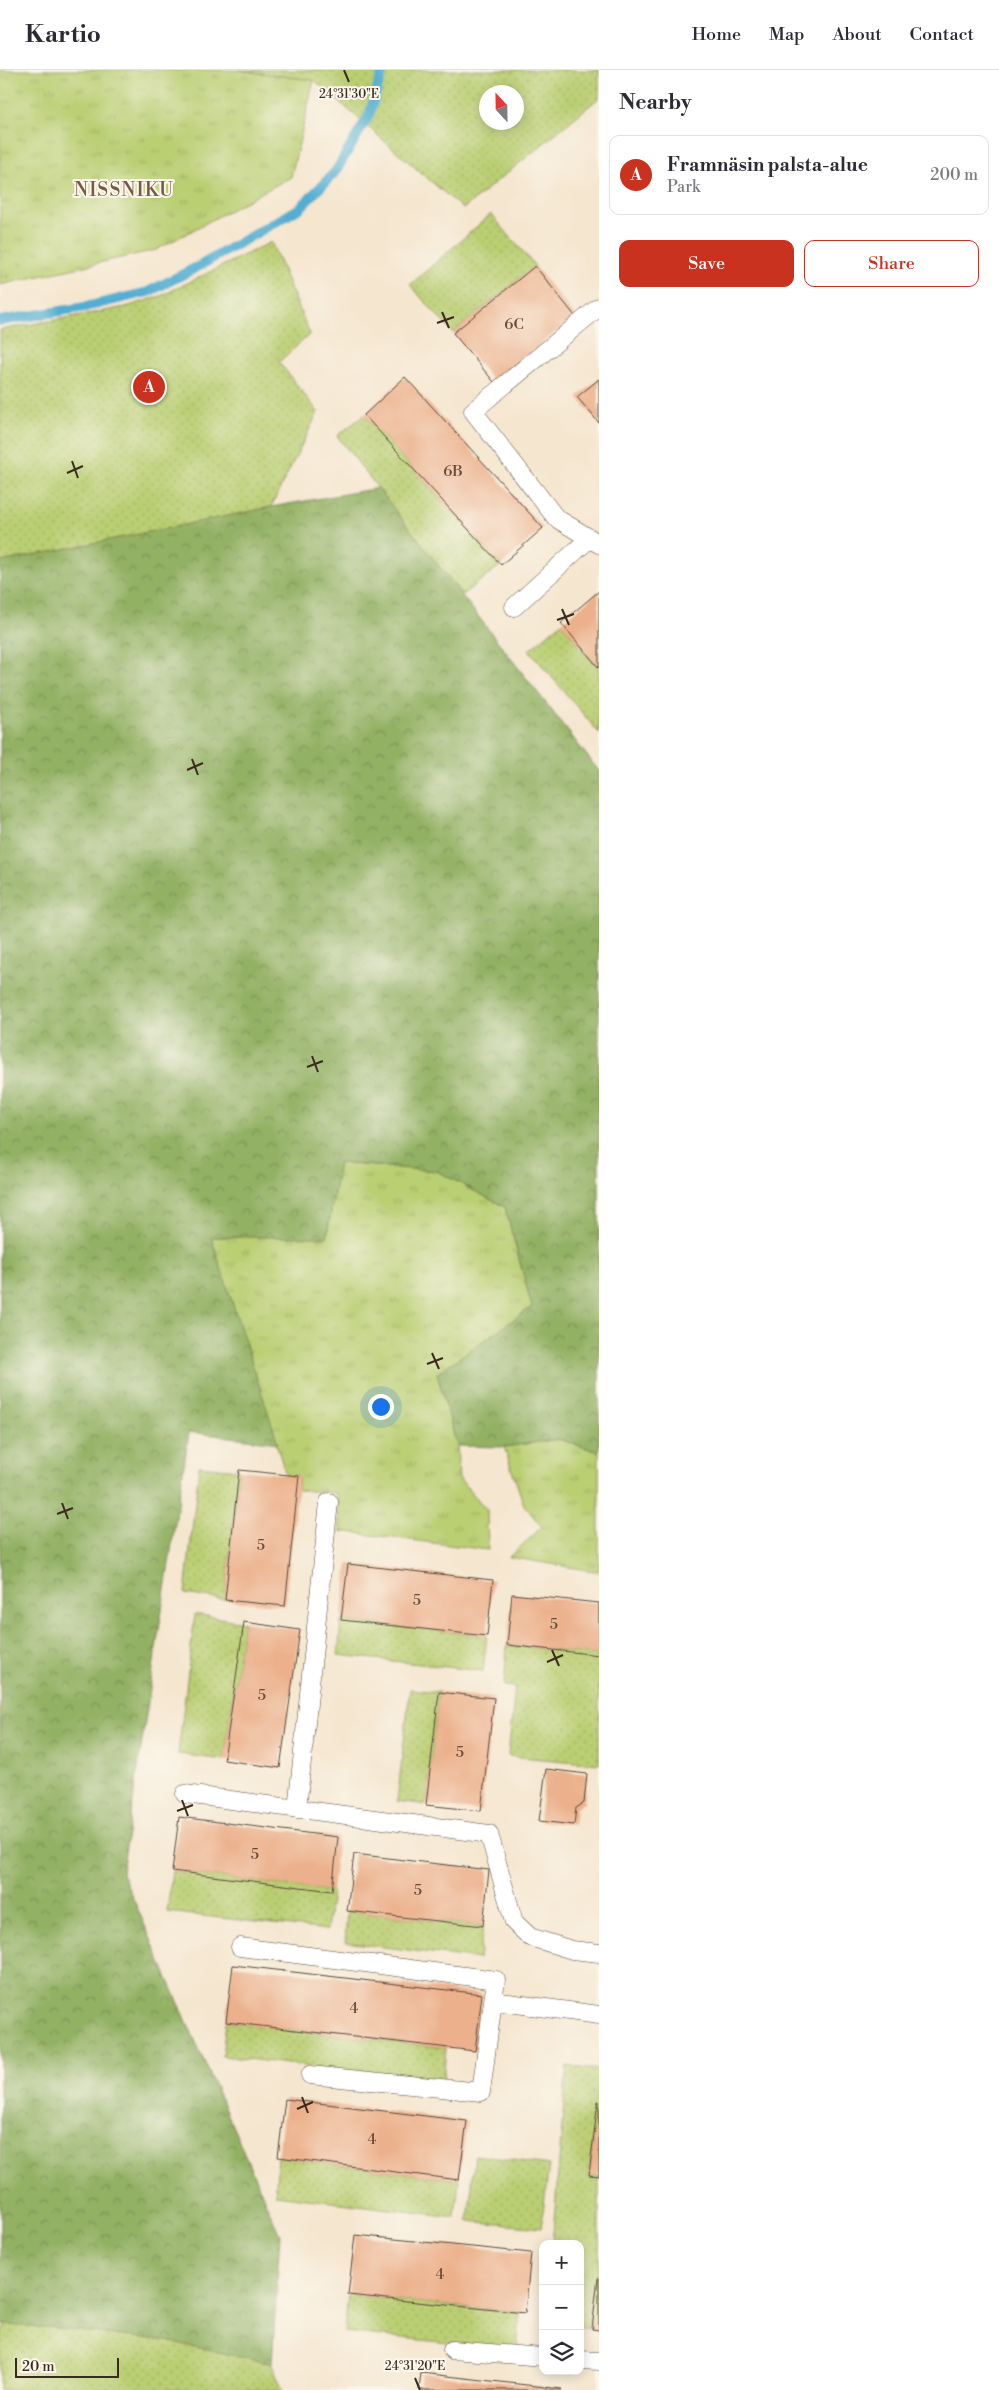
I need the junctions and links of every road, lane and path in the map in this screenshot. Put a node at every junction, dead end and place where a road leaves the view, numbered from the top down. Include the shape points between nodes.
1 (599, 307) edge
2 (595, 541) edge
3 (514, 608) dead end
4 (329, 1502) dead end
5 (185, 1794) dead end
6 (297, 1809) junction
7 (240, 1947) dead end
8 (599, 1953) edge
9 (493, 2001) junction
10 (599, 2015) edge
11 (310, 2075) dead end
12 (452, 2350) dead end
13 (539, 2357) edge
14 (584, 2360) edge
15 (599, 2361) edge

1 - 2 lane via 473,411 556,518
2 - 3 lane
4 - 6 lane
5 - 6 lane
6 - 8 lane via 489,1834 514,1922 530,1937 572,1950
7 - 9 lane via 496,1980
9 - 10 lane
9 - 11 lane via 481,2092
12 - 13 lane
14 - 15 lane

